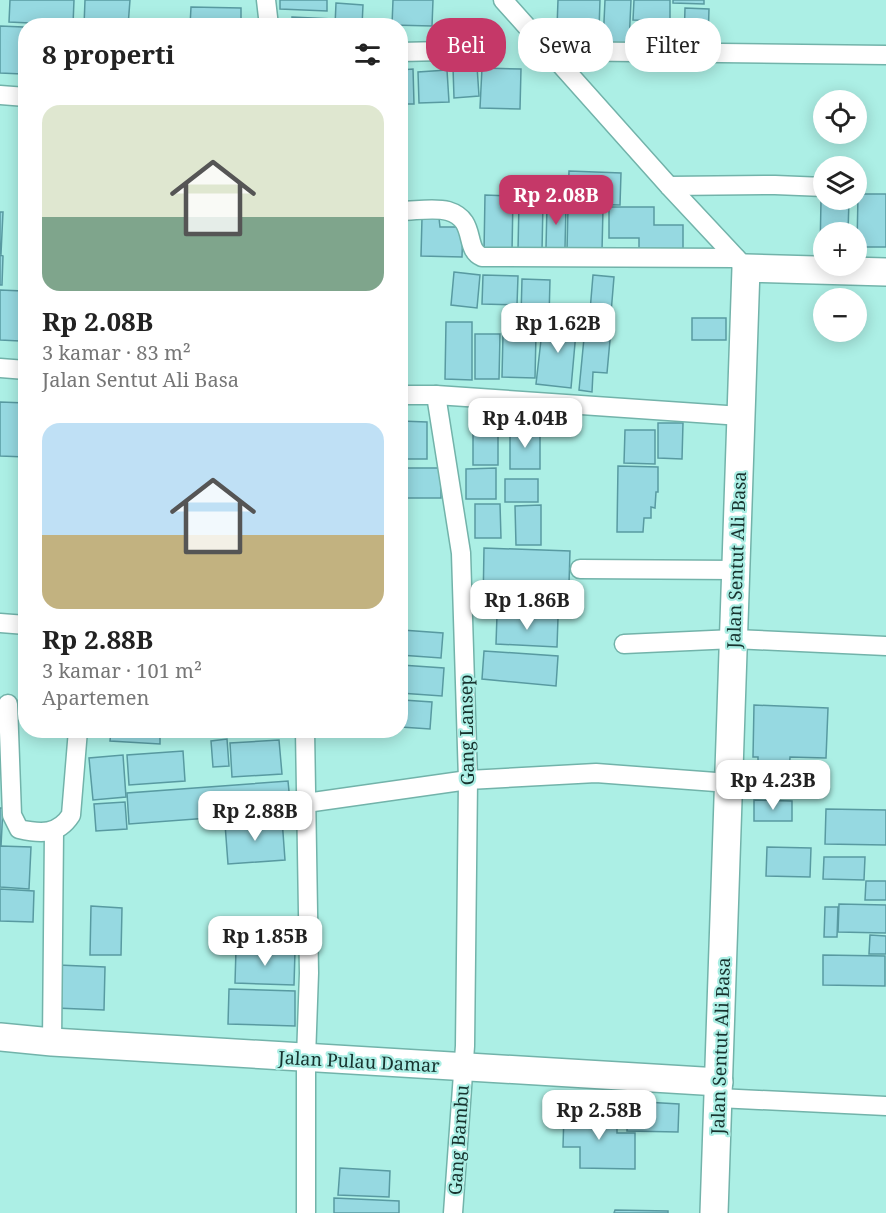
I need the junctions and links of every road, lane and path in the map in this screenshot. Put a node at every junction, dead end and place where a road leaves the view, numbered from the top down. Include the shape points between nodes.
1 (266, 0) edge
2 (503, 0) edge
3 (267, 18) edge
4 (519, 18) edge
5 (426, 51) edge
6 (408, 52) edge
7 (613, 52) edge
8 (886, 55) edge
9 (568, 72) edge
10 (0, 95) edge
11 (18, 96) edge
12 (669, 186) junction
13 (813, 187) edge
14 (408, 211) edge
15 (741, 263) junction
16 (886, 272) edge
17 (0, 369) edge
18 (18, 370) edge
19 (408, 395) edge
20 (436, 395) junction
21 (741, 416) junction
22 (580, 569) dead end
23 (736, 570) junction
24 (0, 622) edge
25 (18, 624) edge
26 (734, 639) junction
27 (624, 644) dead end
28 (886, 646) edge
29 (8, 704) dead end
30 (77, 738) edge
31 (305, 738) edge
32 (468, 780) junction
33 (729, 783) junction
34 (306, 803) junction
35 (54, 831) junction
36 (0, 1037) edge
37 (52, 1042) junction
38 (306, 1058) junction
39 (464, 1067) junction
40 (718, 1090) junction
41 (886, 1107) edge
42 (306, 1213) edge
43 (453, 1213) edge
44 (714, 1213) edge

1 - 3 street
2 - 4 street
5 - 6 street
7 - 8 street
9 - 12 street
10 - 11 street
12 - 13 street
12 - 15 street
14 - 15 street via 446,210 458,216 466,225 473,251 482,257
15 - 16 street
15 - 21 street, Jalan Sentut Ali Basa
17 - 18 street
19 - 20 street
20 - 21 street
20 - 32 street, Gang Lansep via 461,553
21 - 23 street, Jalan Sentut Ali Basa
22 - 23 street
23 - 26 street, Jalan Sentut Ali Basa
24 - 25 street
26 - 27 street
26 - 28 street
26 - 33 street, Jalan Sentut Ali Basa
29 - 35 street via 12,815 19,829
30 - 35 street via 71,815 64,826
31 - 34 street
32 - 33 street via 596,773
32 - 34 street
32 - 39 street, Gang Lansep
33 - 40 street, Jalan Sentut Ali Basa
34 - 38 street
35 - 37 street
36 - 37 street, Jalan Pulau Damar
37 - 38 street, Jalan Pulau Damar
38 - 39 street, Jalan Pulau Damar
38 - 42 street
39 - 40 street, Jalan Pulau Damar
39 - 43 street, Gang Bambu
40 - 41 street
40 - 44 street, Jalan Sentut Ali Basa

